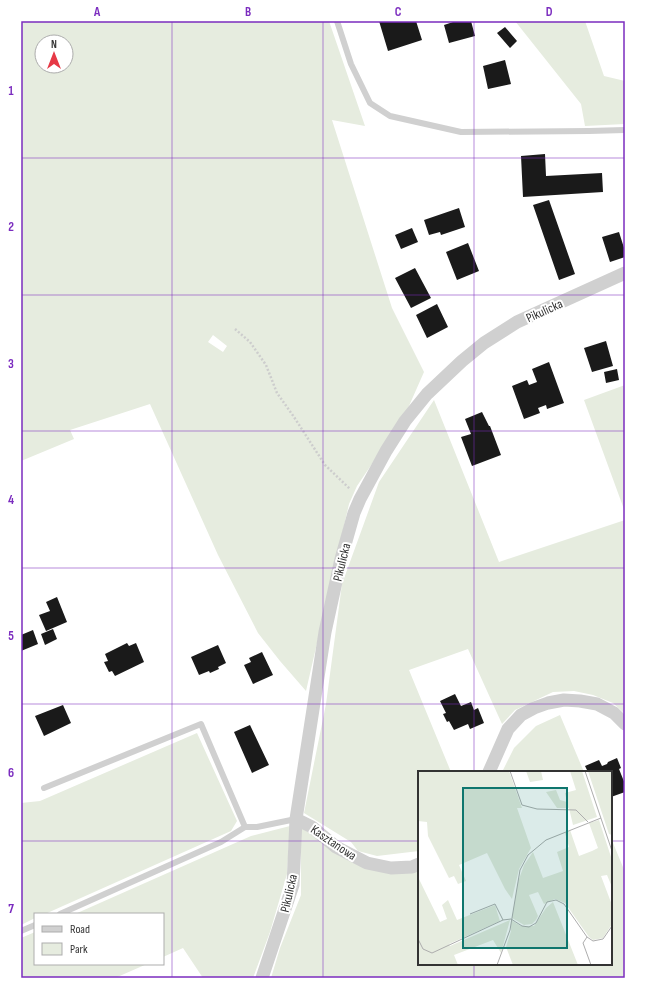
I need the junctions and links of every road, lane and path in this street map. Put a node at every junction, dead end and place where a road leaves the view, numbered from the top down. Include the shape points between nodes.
1 (337, 21) edge
2 (625, 130) edge
3 (625, 273) edge
4 (235, 329) dead end
5 (360, 499) junction
6 (625, 724) edge
7 (489, 771) edge
8 (44, 788) dead end
9 (296, 819) junction
10 (245, 827) junction
11 (418, 864) edge
12 (62, 913) edge
13 (34, 925) edge
14 (21, 931) edge
15 (262, 978) edge

1 - 2 lane via 351,64 370,103 390,116 461,132
3 - 5 street, Pikulicka via 517,322 462,361 427,394 405,421
4 - 5 path via 250,342 266,365 277,393 325,465
5 - 9 street, Pikulicka via 341,559 325,632
6 - 7 street via 614,713 597,704 580,701 564,700 534,708 521,715 508,729
8 - 10 lane via 201,724
9 - 10 lane
9 - 11 street, Kasztanowa via 312,827 336,847 367,863 391,868
9 - 15 street, Pikulicka via 293,885
10 - 12 lane via 221,842
13 - 14 lane

